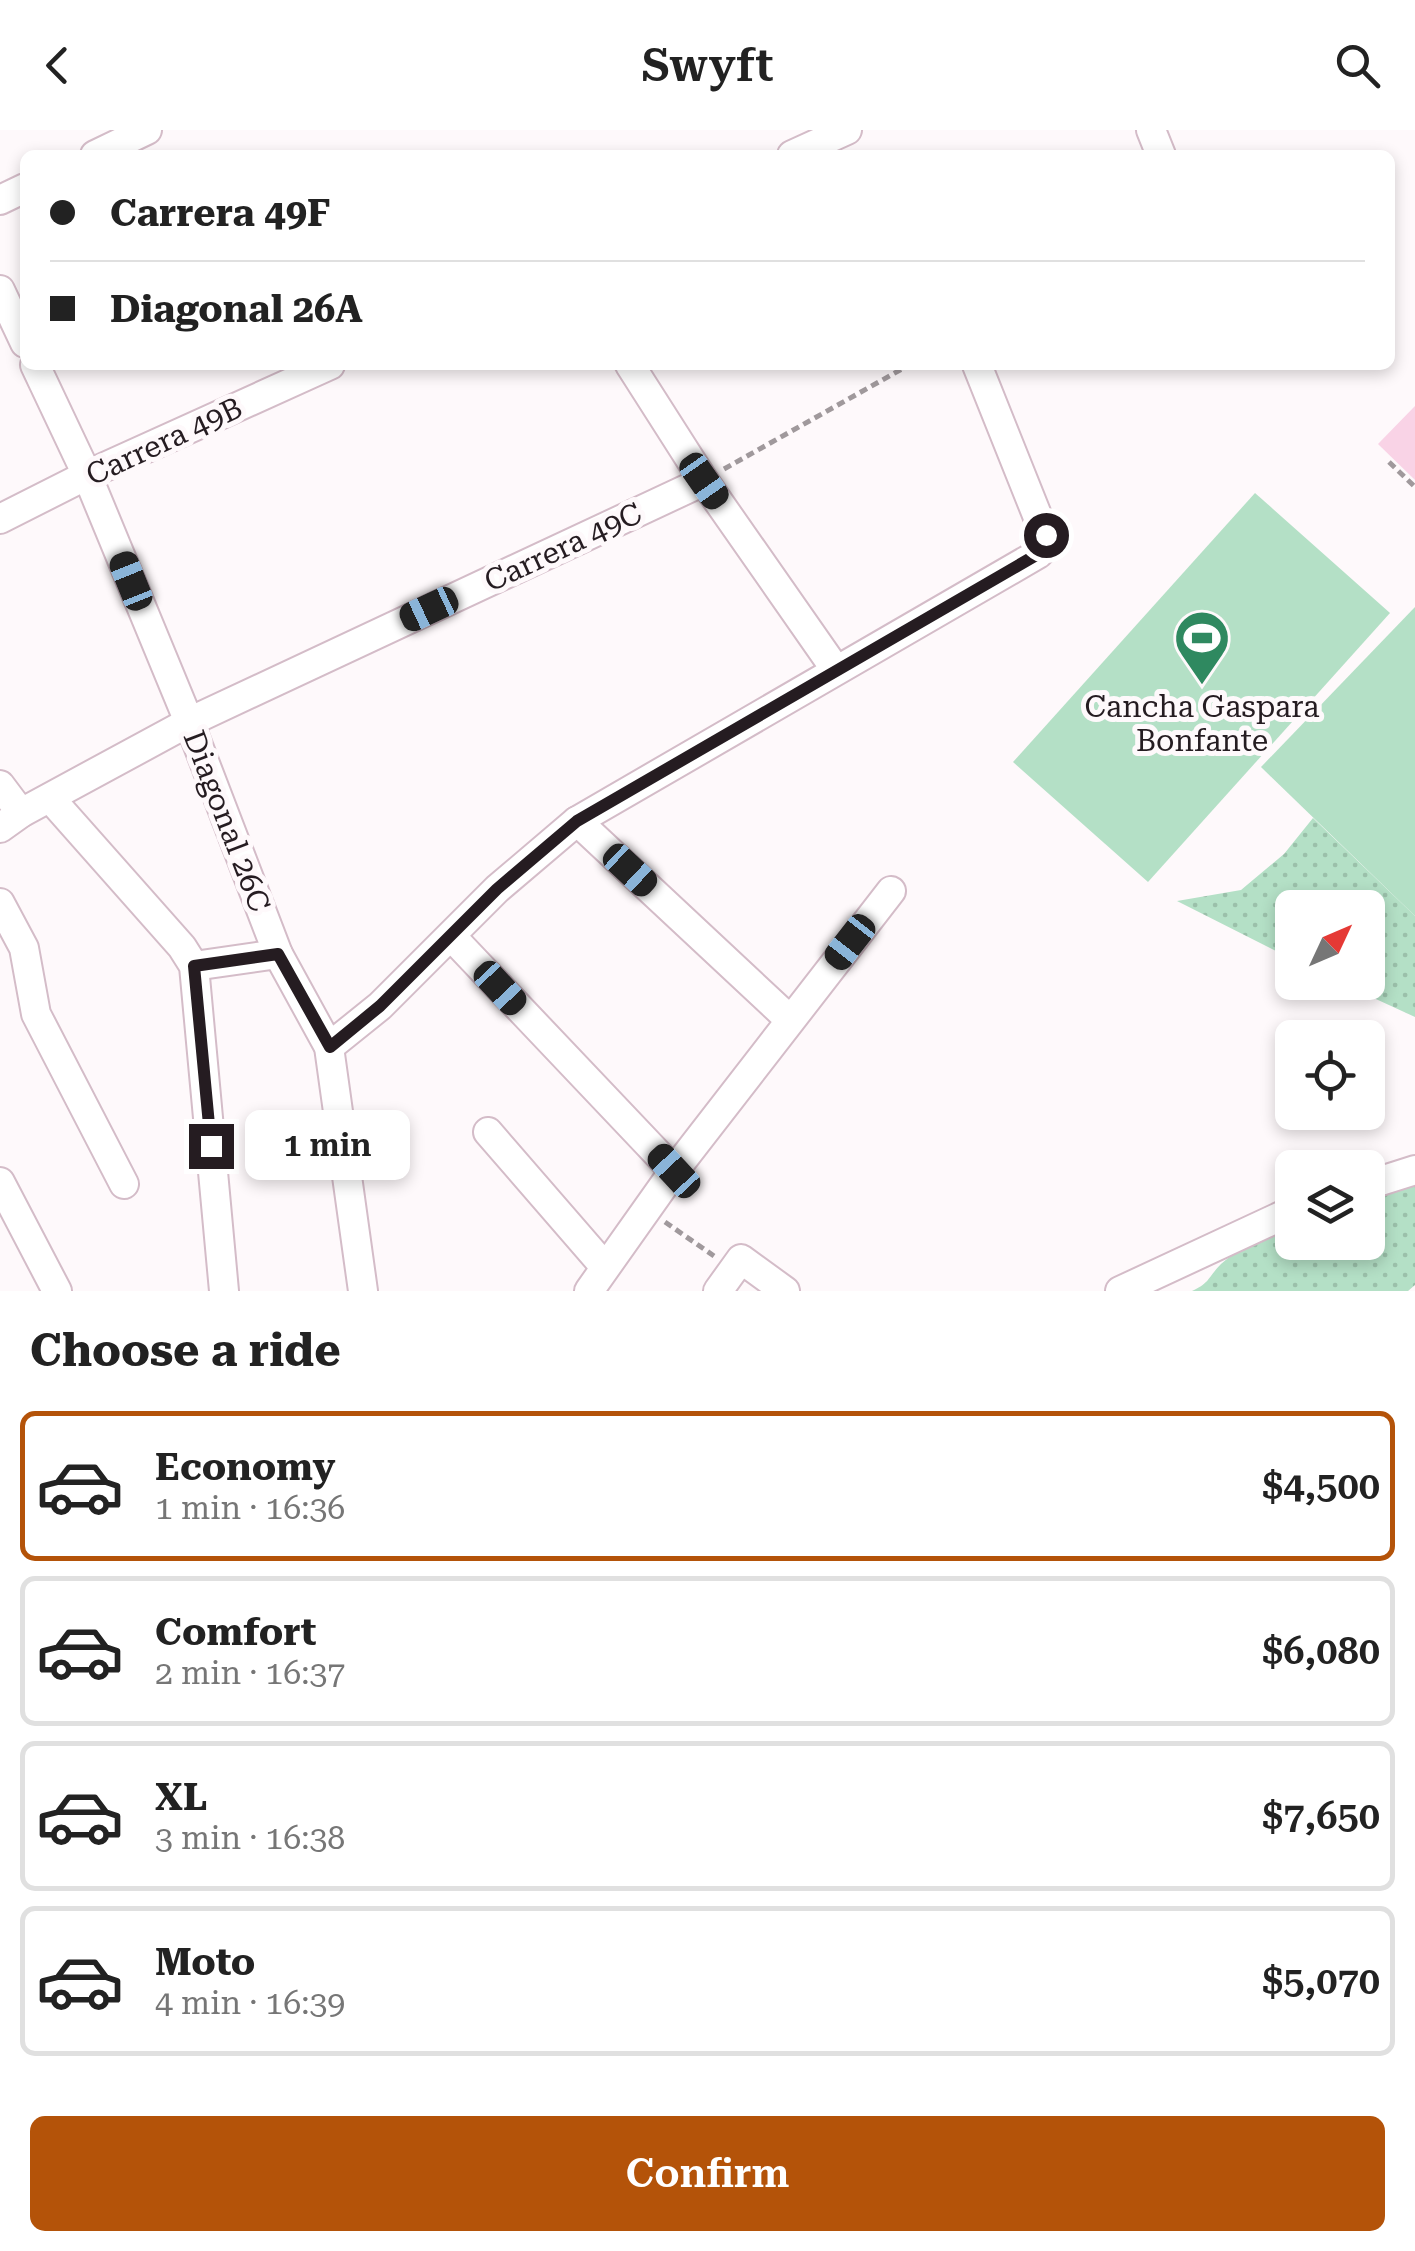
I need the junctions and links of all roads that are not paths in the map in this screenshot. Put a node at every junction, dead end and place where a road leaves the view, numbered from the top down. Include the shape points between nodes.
1 (147, 130) edge
2 (847, 130) edge
3 (105, 150) edge
4 (803, 150) edge
5 (0, 290) edge
6 (20, 332) edge
7 (37, 370) edge
8 (319, 370) edge
9 (633, 370) edge
10 (979, 370) edge
11 (87, 476) junction
12 (704, 481) junction
13 (0, 519) edge
14 (836, 670) junction
15 (189, 722) junction
16 (0, 784) edge
17 (50, 798) junction
18 (11, 821) edge
19 (577, 821) junction
20 (890, 891) dead end
21 (0, 903) edge
22 (451, 936) junction
23 (278, 954) junction
24 (194, 966) junction
25 (790, 1019) junction
26 (330, 1047) junction
27 (488, 1132) dead end
28 (1415, 1170) edge
29 (674, 1171) junction
30 (1385, 1180) edge
31 (0, 1182) edge
32 (124, 1184) dead end
33 (1275, 1218) edge
34 (605, 1267) junction
35 (57, 1291) edge
36 (224, 1291) edge
37 (363, 1291) edge
38 (589, 1291) edge
39 (718, 1291) edge
40 (785, 1291) edge
41 (1120, 1291) edge

1 - 3 street
2 - 4 street
5 - 6 street
7 - 11 street, Diagonal 26C
8 - 11 street, Carrera 49B
9 - 12 street
10 - 14 street via 1047,545
11 - 13 street, Carrera 49B
11 - 15 street, Diagonal 26C
12 - 14 street
12 - 15 street, Carrera 49C
14 - 19 street
15 - 17 street, Carrera 49C
15 - 23 street, Diagonal 26C
16 - 18 street
17 - 18 street, Carrera 49C
17 - 24 street
19 - 22 street
19 - 25 street
20 - 25 street
21 - 32 street via 24,948 36,1014
22 - 26 street
22 - 29 street
23 - 24 street
23 - 26 street, Diagonal 26C
24 - 36 street
25 - 29 street
26 - 37 street, Diagonal 26C
27 - 34 street
28 - 30 street
29 - 34 street
31 - 35 street
33 - 41 street
34 - 38 street
39 - 40 street via 741,1259

